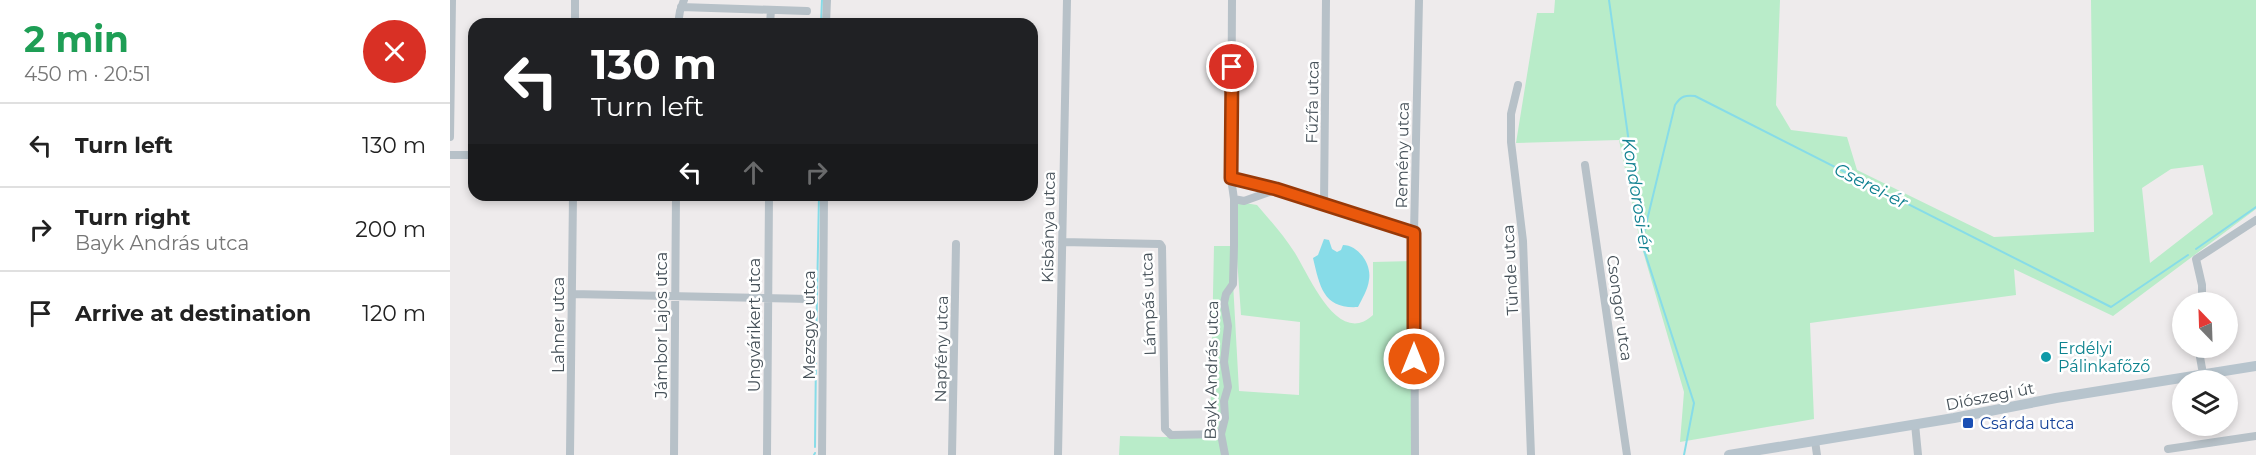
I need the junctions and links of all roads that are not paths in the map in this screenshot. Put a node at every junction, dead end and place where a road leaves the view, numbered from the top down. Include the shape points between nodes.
1 (452, 0) edge
2 (575, 0) edge
3 (827, 0) edge
4 (1067, 0) edge
5 (1232, 0) edge
6 (1326, 0) edge
7 (1419, 0) edge
8 (683, 4) edge
9 (771, 10) junction
10 (807, 10) dead end
11 (575, 18) edge
12 (770, 18) edge
13 (826, 18) edge
14 (451, 77) edge
15 (1518, 85) dead end
16 (450, 137) edge
17 (450, 155) edge
18 (468, 155) edge
19 (1585, 165) dead end
20 (1231, 178) junction
21 (1276, 189) junction
22 (1234, 200) junction
23 (573, 201) edge
24 (676, 201) edge
25 (769, 201) edge
26 (824, 201) edge
27 (1324, 205) junction
28 (2256, 220) edge
29 (1414, 233) junction
30 (1062, 242) junction
31 (956, 244) dead end
32 (2202, 292) edge
33 (572, 294) junction
34 (675, 296) junction
35 (768, 298) junction
36 (810, 299) dead end
37 (2256, 366) edge
38 (2230, 370) edge
39 (2172, 380) edge
40 (1915, 424) junction
41 (1221, 434) junction
42 (2256, 436) edge
43 (1815, 441) junction
44 (2168, 449) dead end
45 (570, 455) edge
46 (674, 455) edge
47 (767, 455) edge
48 (822, 455) edge
49 (952, 455) edge
50 (1058, 455) edge
51 (1225, 455) edge
52 (1415, 455) edge
53 (1531, 455) edge
54 (1627, 455) edge
55 (1729, 455) edge
56 (1817, 455) edge
57 (1918, 455) edge

1 - 14 street
2 - 11 street
3 - 13 street
4 - 30 street, Kisbánya utca
5 - 20 street, Bayk András utca
6 - 27 street, Fűzfa utca
7 - 29 street, Remény utca
8 - 9 street
9 - 10 street
9 - 12 street
14 - 16 street
15 - 53 street, Tünde utca via 1511,114 1511,142 1523,241
17 - 18 street
19 - 54 street, Csongor utca
20 - 21 street
20 - 22 street, Bayk András utca
21 - 22 street via 1244,201
21 - 27 street
22 - 41 street, Bayk András utca via 1233,284 1224,303 1228,387
23 - 33 street, Lahner utca
24 - 34 street, Jámbor Lajos utca
25 - 35 street, Ungvárikert utca
26 - 48 street, Mezsgye utca
27 - 29 street
28 - 32 street via 2196,260
29 - 52 street, Remény utca
30 - 41 street, Lámpás utca via 1160,244 1164,425 1171,435
30 - 50 street, Kisbánya utca
31 - 49 street, Napfény utca
33 - 34 street
33 - 45 street, Lahner utca
34 - 35 street
34 - 46 street, Jámbor Lajos utca
35 - 36 street
35 - 47 street, Ungvárikert utca
37 - 38 main road, Diószegi út
39 - 40 main road, Diószegi út
40 - 43 main road, Diószegi út
40 - 57 street
41 - 51 street, Bayk András utca
42 - 44 street
43 - 55 main road, Diószegi út
43 - 56 street

